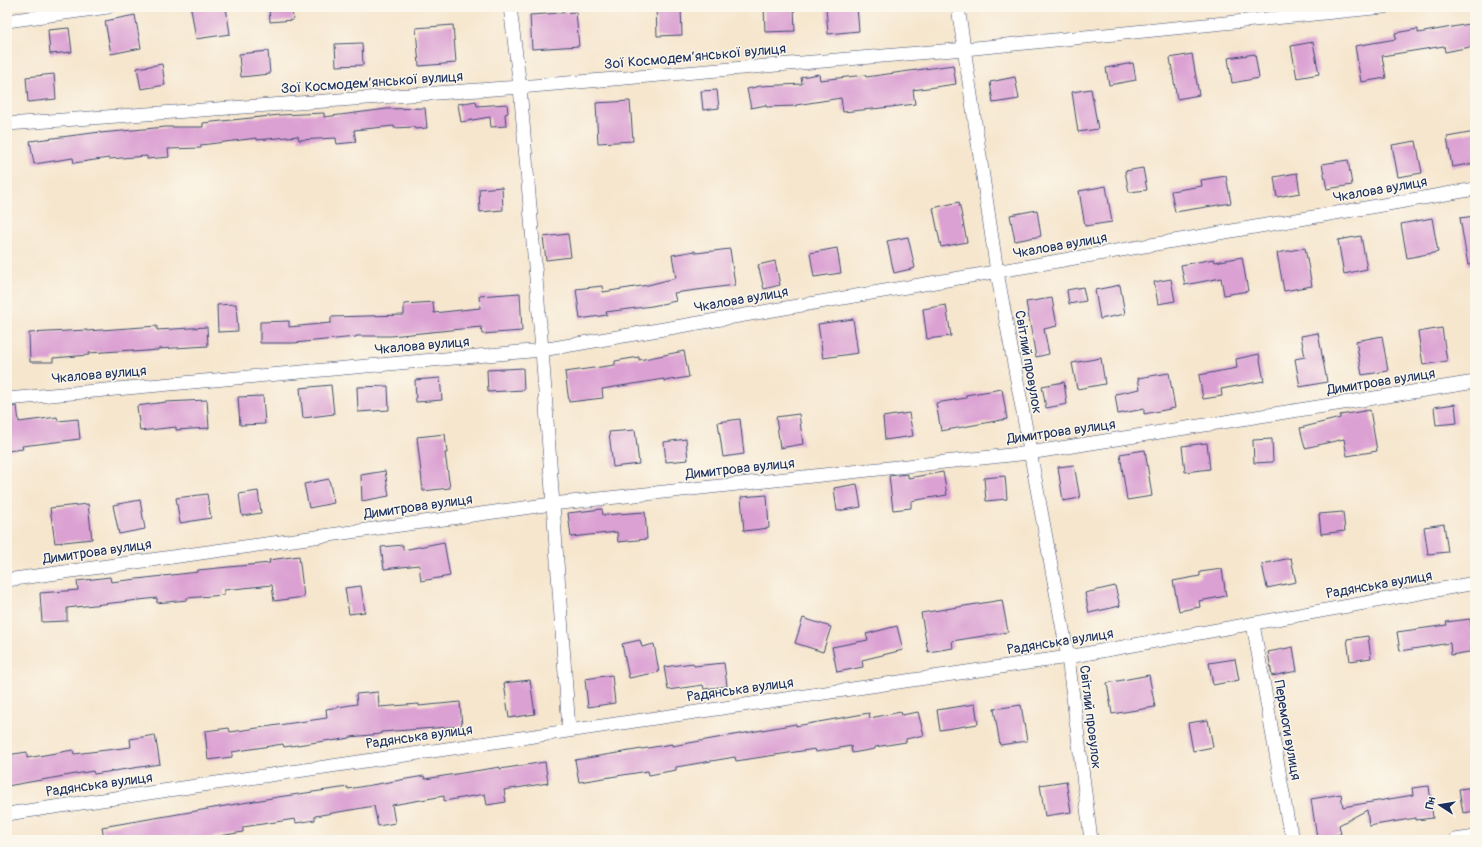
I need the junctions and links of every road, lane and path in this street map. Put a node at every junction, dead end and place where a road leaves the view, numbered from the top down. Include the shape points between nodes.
1 (108, 7) edge
2 (510, 7) edge
3 (958, 7) edge
4 (1384, 7) edge
5 (7, 21) edge
6 (965, 49) junction
7 (520, 87) junction
8 (7, 124) edge
9 (1475, 189) edge
10 (997, 272) junction
11 (542, 350) junction
12 (1475, 382) edge
13 (7, 399) edge
14 (1029, 453) junction
15 (552, 504) junction
16 (7, 580) edge
17 (1475, 583) edge
18 (1253, 624) junction
19 (1068, 657) junction
20 (569, 730) junction
21 (7, 814) edge
22 (1475, 836) edge
23 (1091, 840) edge
24 (1294, 840) edge
25 (1455, 840) edge

1 - 5 street
2 - 7 street
3 - 6 street, Світлий провулок
4 - 6 street, Зої Космодем’янської вулиця
6 - 7 street, Зої Космодем’янської вулиця
6 - 10 street, Світлий провулок
7 - 8 street, Зої Космодем’янської вулиця
7 - 11 street
9 - 10 street, Чкалова вулиця
10 - 11 street, Чкалова вулиця
10 - 14 street, Світлий провулок
11 - 13 street, Чкалова вулиця
11 - 15 street
12 - 14 street, Димитрова вулиця
14 - 15 street, Димитрова вулиця
14 - 19 street, Світлий провулок
15 - 16 street, Димитрова вулиця
15 - 20 street
17 - 18 street, Радянська вулиця
18 - 19 street, Радянська вулиця
18 - 24 street, Перемоги вулиця via 1288,822
19 - 20 street, Радянська вулиця
19 - 23 street, Світлий провулок
20 - 21 street, Радянська вулиця
22 - 25 street

